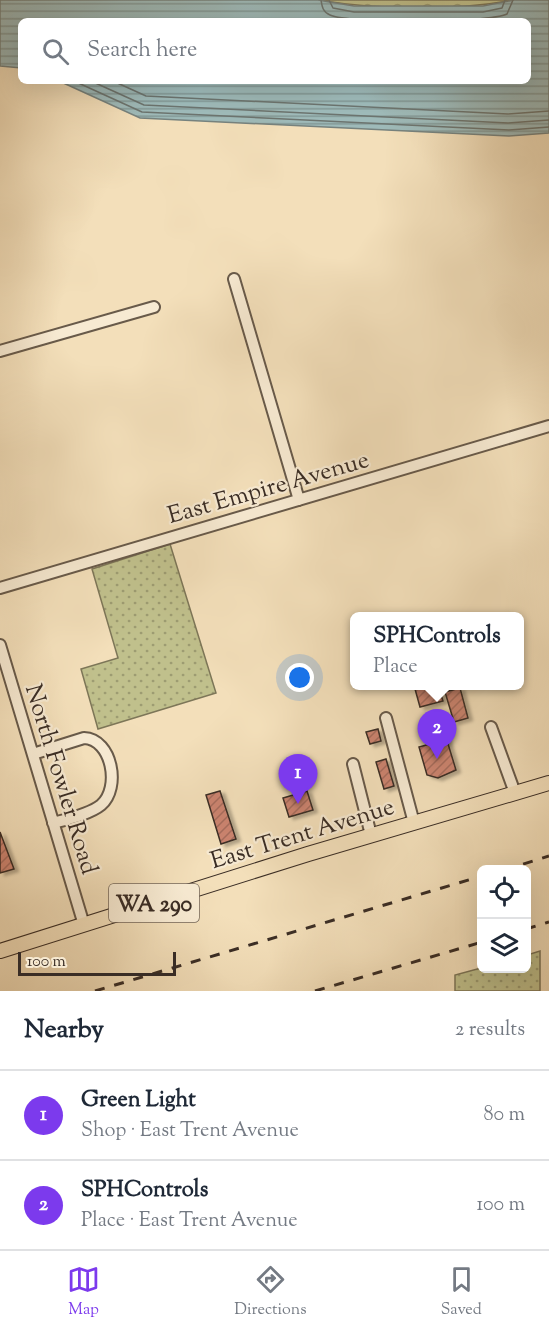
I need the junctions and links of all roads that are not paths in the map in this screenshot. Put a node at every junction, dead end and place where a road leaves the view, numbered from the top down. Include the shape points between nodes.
1 (234, 279) dead end
2 (154, 307) dead end
3 (0, 351) edge
4 (549, 426) edge
5 (299, 500) junction
6 (0, 588) edge
7 (0, 645) edge
8 (386, 718) dead end
9 (491, 727) dead end
10 (33, 754) junction
11 (353, 764) dead end
12 (549, 783) edge
13 (515, 793) junction
14 (54, 823) junction
15 (414, 823) junction
16 (371, 836) junction
17 (84, 925) junction
18 (0, 951) edge

1 - 5 street
2 - 3 street
4 - 5 street, East Empire Avenue
5 - 6 street, East Empire Avenue
7 - 10 street, North Fowler Road
8 - 15 street
9 - 13 street
10 - 14 street, North Fowler Road
10 - 14 street via 84,738 93,739 101,744 109,764 112,787 100,806
11 - 16 street
12 - 13 main road, East Trent Avenue / WA 290
13 - 15 main road, East Trent Avenue / WA 290
14 - 17 street, North Fowler Road
15 - 16 main road, East Trent Avenue / WA 290
16 - 17 main road, East Trent Avenue / WA 290
17 - 18 main road, East Trent Avenue / WA 290

